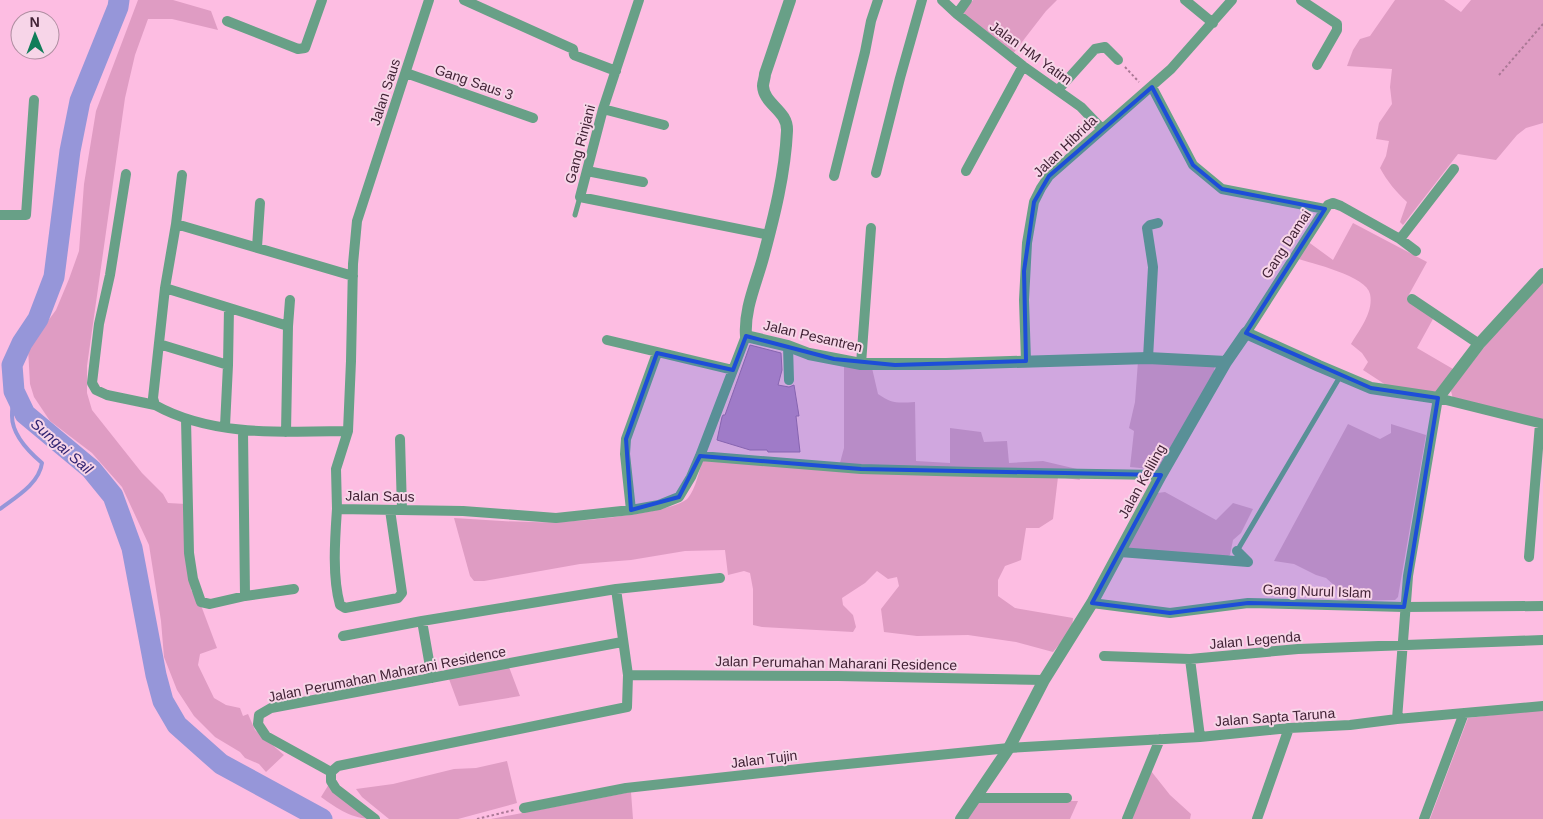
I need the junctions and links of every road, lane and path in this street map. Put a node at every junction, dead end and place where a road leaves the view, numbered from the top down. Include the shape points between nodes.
1 (320, 0) edge
2 (429, 0) edge
3 (464, 0) edge
4 (639, 0) edge
5 (790, 0) edge
6 (878, 0) edge
7 (922, 0) edge
8 (942, 0) edge
9 (967, 0) edge
10 (1185, 0) edge
11 (1232, 0) edge
12 (1302, 0) edge
13 (957, 14) junction
14 (227, 21) dead end
15 (1212, 23) junction
16 (1543, 24) edge
17 (1118, 60) joint
18 (1317, 65) dead end
19 (1023, 66) junction
20 (616, 71) junction
21 (406, 73) junction
22 (1499, 75) dead end
23 (1150, 89) junction
24 (1058, 90) junction
25 (34, 100) dead end
26 (603, 109) junction
27 (533, 118) dead end
28 (664, 125) dead end
29 (1102, 129) junction
30 (1454, 169) dead end
31 (587, 171) junction
32 (966, 171) dead end
33 (876, 173) dead end
34 (126, 174) dead end
35 (182, 176) dead end
36 (834, 176) dead end
37 (643, 182) dead end
38 (580, 197) junction
39 (260, 203) dead end
40 (1325, 210) junction
41 (0, 215) edge
42 (575, 215) dead end
43 (1158, 223) dead end
44 (176, 224) junction
45 (871, 228) dead end
46 (769, 235) junction
47 (1400, 239) junction
48 (258, 247) junction
49 (1416, 251) dead end
50 (1543, 274) edge
51 (353, 276) junction
52 (165, 288) junction
53 (1412, 299) dead end
54 (290, 300) dead end
55 (229, 308) junction
56 (288, 326) junction
57 (1246, 333) junction
58 (746, 336) junction
59 (607, 340) dead end
60 (159, 344) junction
61 (1479, 344) junction
62 (788, 346) junction
63 (657, 352) junction
64 (1148, 358) junction
65 (1026, 361) junction
66 (1226, 362) junction
67 (861, 364) junction
68 (228, 365) junction
69 (733, 370) junction
70 (1341, 375) junction
71 (789, 380) dead end
72 (1438, 398) junction
73 (155, 405) junction
74 (186, 419) junction
75 (1542, 424) edge
76 (224, 426) junction
77 (243, 431) junction
78 (286, 432) junction
79 (348, 432) junction
80 (400, 439) dead end
81 (700, 456) junction
82 (1161, 475) junction
83 (337, 509) junction
84 (390, 510) junction
85 (402, 510) junction
86 (631, 510) junction
87 (1238, 551) joint
88 (1120, 552) junction
89 (1529, 556) dead end
90 (720, 578) dead end
91 (616, 588) junction
92 (294, 589) dead end
93 (245, 596) junction
94 (1092, 603) junction
95 (1543, 606) edge
96 (1404, 607) junction
97 (422, 621) junction
98 (343, 636) dead end
99 (1543, 640) edge
100 (622, 642) junction
101 (1402, 646) junction
102 (1104, 656) dead end
103 (1190, 660) junction
104 (628, 675) junction
105 (432, 678) junction
106 (1044, 680) junction
107 (1543, 706) edge
108 (1464, 713) junction
109 (1397, 718) junction
110 (1289, 728) junction
111 (1200, 737) junction
112 (1160, 739) junction
113 (1009, 748) junction
114 (331, 772) junction
115 (976, 798) junction
116 (1067, 798) dead end
117 (524, 808) joint
118 (375, 819) edge
119 (477, 819) edge
120 (961, 819) edge
121 (1128, 819) edge
122 (1257, 819) edge
123 (1424, 819) edge

1 - 14 street via 306,48 298,50
2 - 21 street, Jalan Saus
3 - 20 street via 573,49 574,55
4 - 20 street, Gang Rinjani
5 - 46 street, Jalan Pesantren via 763,87 767,98 783,114 787,126 781,183
6 - 36 street
7 - 33 street
8 - 13 street, Jalan HM Yatim
9 - 13 street
10 - 15 street
11 - 15 street, Jalan Hibrida
12 - 18 street via 1337,24 1337,30
13 - 19 street, Jalan HM Yatim
15 - 23 street, Jalan Hibrida
16 - 22 path
17 - 23 path
17 - 24 street via 1105,47 1095,49
19 - 24 street, Jalan HM Yatim
19 - 32 street
20 - 26 street, Gang Rinjani
21 - 27 street, Gang Saus 3
21 - 51 street, Jalan Saus via 360,211
23 - 29 street, Jalan Hibrida
23 - 40 street via 1193,165 1222,189
24 - 29 street, Jalan HM Yatim via 1082,107
25 - 41 street via 26,215
26 - 28 street
26 - 31 street, Gang Rinjani
29 - 65 street, Jalan Hibrida via 1049,176 1034,202 1024,271
30 - 47 street
31 - 37 street
31 - 38 street, Gang Rinjani
34 - 73 street via 92,383 96,390 107,395
35 - 44 street
38 - 42 lane
38 - 46 street, Gang Rinjani
39 - 48 street
40 - 47 street, Gang Damai via 1328,205 1337,204
40 - 57 street, Gang Damai
43 - 64 street via 1146,228 1153,267
44 - 48 street
44 - 52 street
45 - 67 street
46 - 58 street, Jalan Pesantren via 748,311
47 - 49 street, Gang Damai
48 - 51 street
50 - 61 street
51 - 79 street, Jalan Saus
52 - 55 street
52 - 60 street
53 - 61 street
54 - 56 street
55 - 56 street
55 - 68 street
56 - 78 street
57 - 66 street, Jalan Keliling
57 - 70 street
58 - 62 street, Jalan Pesantren
58 - 69 street, Jalan Saus
59 - 63 street
60 - 68 street
60 - 73 street
61 - 72 street
62 - 67 street, Jalan Pesantren via 809,354
62 - 71 street
63 - 69 street
63 - 86 street via 626,439
64 - 65 street, Jalan Pesantren
64 - 66 street, Jalan Pesantren
65 - 67 street, Jalan Pesantren
66 - 82 street, Jalan Keliling
68 - 76 street
69 - 81 street, Jalan Saus
70 - 72 street via 1371,388
70 - 87 lane
72 - 75 street
72 - 96 street
73 - 74 street
74 - 76 street
74 - 93 street via 189,553 197,594 206,604
75 - 89 street
76 - 77 street
77 - 78 street
77 - 93 street
78 - 79 street
79 - 83 street, Jalan Saus via 336,469
80 - 85 street
81 - 82 street via 861,469
81 - 86 street, Jalan Saus via 679,497
82 - 88 street, Jalan Keliling
83 - 84 street, Jalan Saus
83 - 84 street via 338,595 340,605 345,608 398,598 402,593
84 - 85 street, Jalan Saus
85 - 86 street, Jalan Saus via 556,518
87 - 88 street via 1248,562
88 - 94 street, Jalan Keliling
90 - 91 street
91 - 97 street
91 - 100 street
92 - 93 street
94 - 96 street, Gang Nurul Islam via 1170,613 1248,602
94 - 106 street, Jalan Keliling
95 - 96 street, Gang Nurul Islam
96 - 101 street
97 - 98 street
97 - 105 street
99 - 101 street, Jalan Legenda
100 - 104 street
100 - 105 street, Jalan Perumahan Maharani Residence
101 - 103 street, Jalan Legenda via 1298,649
101 - 109 street
102 - 103 street, Jalan Legenda
103 - 111 street
104 - 106 street, Jalan Perumahan Maharani Residence
104 - 114 street via 627,707 338,766
105 - 114 street, Jalan Perumahan Maharani Residence via 271,708 259,715 258,724 266,736
106 - 113 street, Jalan Keliling
107 - 108 street, Jalan Sapta Taruna
108 - 109 street, Jalan Sapta Taruna
108 - 123 street
109 - 110 street, Jalan Sapta Taruna via 1350,725
110 - 111 street, Jalan Sapta Taruna
110 - 122 street
111 - 112 street, Jalan Sapta Taruna
112 - 113 street, Jalan Sapta Taruna
112 - 121 street
113 - 115 street, Jalan Keliling
113 - 117 street, Jalan Tujin via 626,788
114 - 118 street via 330,782 336,789
115 - 116 street
115 - 120 street, Jalan Keliling
117 - 119 path

